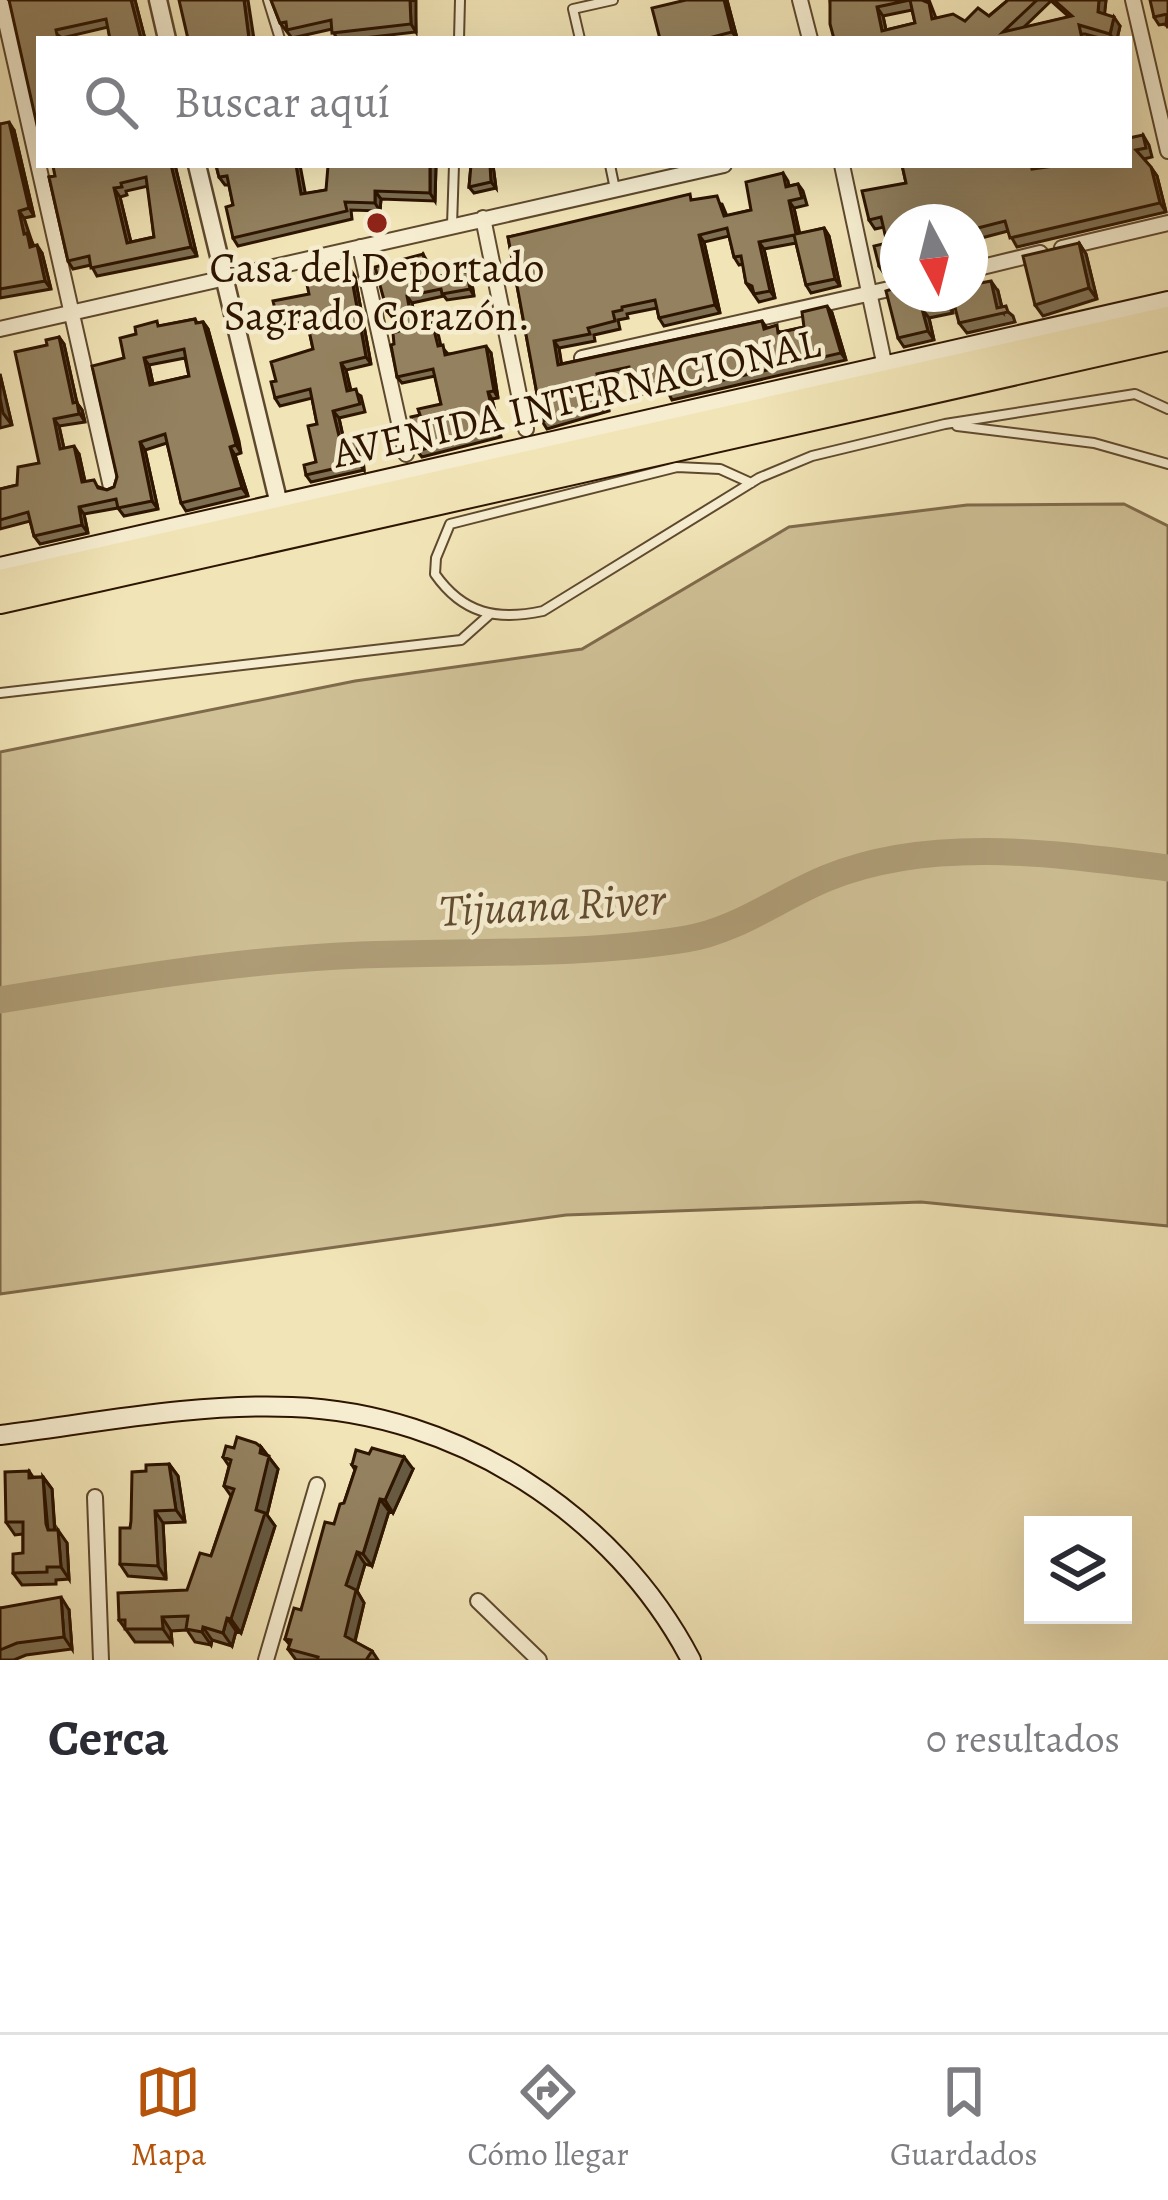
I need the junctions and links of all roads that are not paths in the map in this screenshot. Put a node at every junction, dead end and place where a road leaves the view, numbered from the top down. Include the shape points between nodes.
1 (1, 0) edge
2 (158, 0) edge
3 (268, 0) edge
4 (460, 0) edge
5 (613, 0) edge
6 (800, 0) edge
7 (1133, 0) edge
8 (166, 36) edge
9 (279, 36) edge
10 (459, 36) edge
11 (579, 36) edge
12 (809, 36) edge
13 (1148, 72) junction
14 (1132, 75) edge
15 (1168, 151) edge
16 (36, 161) edge
17 (37, 168) edge
18 (198, 168) edge
19 (454, 168) edge
20 (611, 168) edge
21 (710, 168) edge
22 (843, 168) edge
23 (615, 189) junction
24 (483, 218) junction
25 (1168, 223) edge
26 (452, 225) junction
27 (360, 247) junction
28 (988, 266) edge
29 (223, 278) junction
30 (880, 292) edge
31 (871, 294) junction
32 (1168, 301) edge
33 (69, 313) junction
34 (1168, 328) edge
35 (0, 329) edge
36 (582, 358) edge
37 (886, 367) junction
38 (1168, 409) edge
39 (945, 424) junction
40 (526, 428) dead end
41 (406, 454) dead end
42 (1168, 464) edge
43 (751, 483) junction
44 (111, 488) edge
45 (279, 504) junction
46 (0, 567) edge
47 (0, 591) edge
48 (489, 615) junction
49 (0, 693) edge
50 (0, 1435) edge
51 (317, 1485) dead end
52 (95, 1497) dead end
53 (478, 1600) dead end
54 (537, 1659) edge
55 (101, 1660) edge
56 (266, 1660) edge
57 (691, 1660) edge

1 - 16 street
2 - 8 street
3 - 9 lane
4 - 10 lane
5 - 11 lane via 573,9
6 - 12 street
7 - 13 street
13 - 14 street
13 - 15 street
17 - 33 street
18 - 29 street
19 - 26 lane
20 - 23 lane
21 - 23 street
22 - 31 street
23 - 24 street
24 - 26 street
24 - 40 street
25 - 28 street
26 - 27 street
27 - 29 street
27 - 41 street
29 - 33 street
29 - 45 street
30 - 31 street
31 - 36 street
31 - 37 street
32 - 37 main road, AVENIDA INTERNACIONAL
33 - 35 street
33 - 44 street
34 - 47 highway, AVENIDA INTERNACIONAL
37 - 45 main road, AVENIDA INTERNACIONAL
38 - 39 lane via 1135,394
39 - 42 lane via 1094,443
39 - 43 lane via 812,456
43 - 48 lane via 543,610
43 - 48 lane via 676,466 450,524 436,574 465,607
45 - 46 main road, AVENIDA INTERNACIONAL
48 - 49 lane via 461,640
50 - 57 main road via 232,1407 293,1406 411,1427 488,1460 591,1528 662,1611
51 - 56 street
52 - 55 street
53 - 54 street

